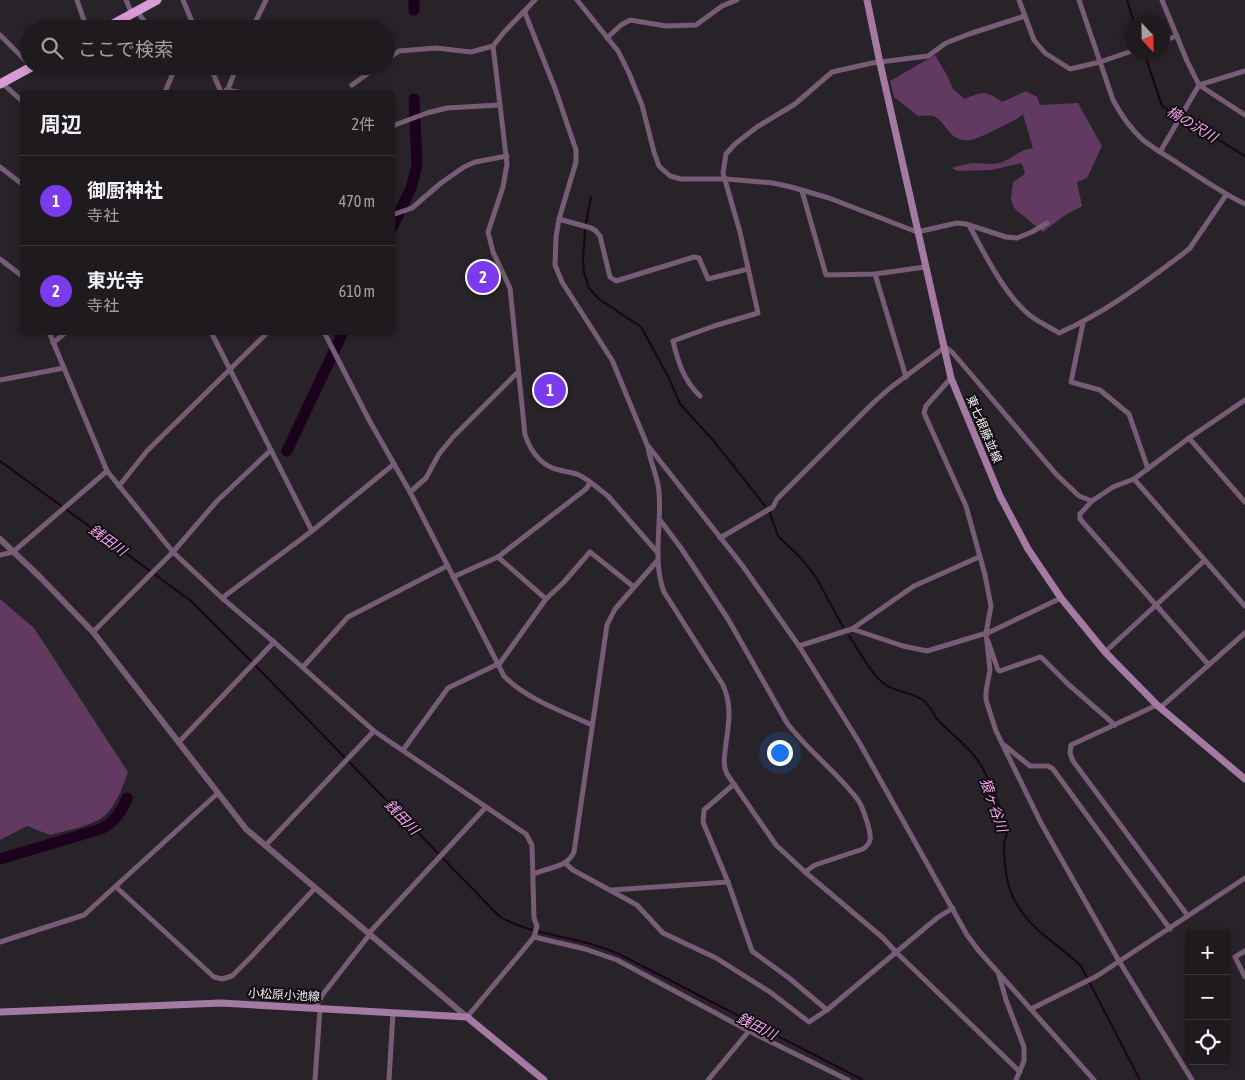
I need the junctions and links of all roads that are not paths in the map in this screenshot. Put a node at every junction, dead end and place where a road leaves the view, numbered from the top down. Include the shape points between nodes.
1 (77, 0) edge
2 (126, 0) edge
3 (157, 0) edge
4 (183, 0) edge
5 (266, 0) edge
6 (535, 0) edge
7 (577, 0) edge
8 (737, 0) edge
9 (868, 0) edge
10 (1019, 0) edge
11 (1080, 0) edge
12 (1162, 0) edge
13 (526, 10) junction
14 (135, 12) junction
15 (1024, 16) junction
16 (84, 20) edge
17 (120, 20) edge
18 (142, 20) edge
19 (191, 20) edge
20 (256, 20) edge
21 (0, 35) edge
22 (1177, 36) junction
23 (607, 38) junction
24 (1170, 38) edge
25 (493, 46) junction
26 (1125, 53) edge
27 (395, 54) edge
28 (20, 55) edge
29 (1100, 62) junction
30 (880, 63) junction
31 (1245, 71) edge
32 (20, 73) edge
33 (172, 75) edge
34 (214, 75) edge
35 (233, 75) edge
36 (366, 75) edge
37 (1, 84) edge
38 (352, 85) dead end
39 (1199, 85) junction
40 (228, 89) junction
41 (166, 90) edge
42 (221, 90) edge
43 (224, 90) edge
44 (231, 90) edge
45 (20, 99) edge
46 (500, 105) junction
47 (1245, 115) edge
48 (395, 126) edge
49 (1160, 152) junction
50 (507, 156) junction
51 (0, 167) edge
52 (726, 179) junction
53 (20, 182) edge
54 (802, 191) junction
55 (1226, 195) junction
56 (1245, 204) edge
57 (395, 214) edge
58 (559, 219) junction
59 (1047, 223) dead end
60 (969, 225) junction
61 (918, 232) junction
62 (0, 259) edge
63 (925, 267) junction
64 (748, 269) junction
65 (20, 274) edge
66 (875, 274) junction
67 (1083, 323) junction
68 (50, 335) edge
69 (62, 335) edge
70 (213, 335) edge
71 (265, 335) edge
72 (326, 335) edge
73 (54, 342) junction
74 (945, 347) junction
75 (64, 368) junction
76 (230, 369) junction
77 (518, 373) junction
78 (906, 376) junction
79 (951, 378) junction
80 (0, 380) edge
81 (700, 396) dead end
82 (1244, 402) edge
83 (1189, 438) junction
84 (648, 447) junction
85 (271, 450) junction
86 (394, 464) junction
87 (1148, 469) junction
88 (107, 472) junction
89 (1134, 479) junction
90 (590, 483) junction
91 (119, 486) junction
92 (410, 492) junction
93 (1092, 501) junction
94 (1245, 502) edge
95 (660, 520) junction
96 (312, 531) junction
97 (720, 538) junction
98 (0, 539) edge
99 (13, 552) junction
100 (173, 552) junction
101 (658, 553) junction
102 (0, 555) edge
103 (498, 557) junction
104 (980, 557) junction
105 (657, 560) junction
106 (1204, 561) junction
107 (447, 566) junction
108 (453, 577) junction
109 (634, 587) junction
110 (222, 598) junction
111 (1061, 598) junction
112 (546, 599) junction
113 (1155, 605) junction
114 (1245, 606) edge
115 (852, 629) junction
116 (93, 632) junction
117 (1245, 632) edge
118 (986, 633) junction
119 (274, 642) junction
120 (799, 646) junction
121 (1105, 652) junction
122 (498, 664) junction
123 (1208, 664) junction
124 (303, 667) junction
125 (1159, 706) junction
126 (592, 725) junction
127 (1116, 725) junction
128 (374, 731) junction
129 (179, 742) junction
130 (1002, 743) junction
131 (403, 750) junction
132 (1245, 780) edge
133 (734, 784) junction
134 (218, 793) junction
135 (486, 807) junction
136 (265, 846) junction
137 (564, 864) junction
138 (805, 872) junction
139 (534, 874) junction
140 (1245, 878) edge
141 (728, 882) junction
142 (116, 887) junction
143 (315, 888) junction
144 (611, 890) junction
145 (952, 908) junction
146 (1188, 916) junction
147 (1170, 928) junction
148 (369, 934) junction
149 (534, 937) junction
150 (0, 942) edge
151 (1245, 951) edge
152 (896, 952) junction
153 (1119, 961) junction
154 (998, 972) junction
155 (1245, 977) edge
156 (318, 1008) junction
157 (1031, 1009) junction
158 (827, 1010) junction
159 (0, 1012) edge
160 (393, 1013) junction
161 (467, 1017) junction
162 (749, 1031) junction
163 (1020, 1072) junction
164 (315, 1080) edge
165 (389, 1080) edge
166 (544, 1080) edge
167 (708, 1080) edge
168 (848, 1080) edge
169 (1016, 1080) edge
170 (1094, 1080) edge
171 (1192, 1080) edge

1 - 16 street
2 - 14 street
3 - 14 highway
4 - 19 street
5 - 20 street
6 - 13 street
7 - 23 street
8 - 23 street via 722,6 696,25 666,26 630,20
9 - 30 main road, 東七根藤並線
10 - 15 street
11 - 29 street
12 - 22 street
13 - 25 street
13 - 58 street via 576,150 576,162
14 - 17 highway
14 - 18 street
15 - 29 street via 1034,40 1061,64 1070,69
15 - 30 street via 946,43 928,56
21 - 28 street
22 - 24 street
22 - 39 street
23 - 52 street via 618,51 642,105 658,166 670,176 681,179
25 - 27 street via 471,52 436,48
25 - 46 street
26 - 29 street
29 - 49 street via 1120,114
30 - 52 street via 832,72 795,104 757,127 726,154
30 - 61 main road, 東七根藤並線
31 - 39 street
32 - 37 highway
33 - 41 street
34 - 42 street
35 - 40 street
36 - 38 street
37 - 45 street
39 - 47 street
39 - 49 street
40 - 43 street
40 - 44 street
46 - 48 street via 447,108
46 - 50 street
49 - 55 street
50 - 57 street via 464,167 412,208
50 - 77 street via 503,187 488,232 493,252 510,288
51 - 53 street
52 - 54 street via 773,183
52 - 64 street
54 - 61 street
54 - 66 street via 826,275
55 - 56 street
55 - 67 street via 1190,248 1135,290
58 - 64 street via 596,231 610,277 616,281 694,257 699,258 708,279
58 - 84 street via 555,265 562,282 612,360
59 - 60 street via 1017,238
60 - 61 street via 957,223
60 - 67 street via 988,263 1035,320 1059,333
61 - 63 main road, 東七根藤並線
62 - 65 street
63 - 66 street
63 - 74 main road, 東七根藤並線
64 - 81 street via 758,313 673,341 686,380
66 - 78 street
67 - 87 street via 1071,382 1100,390 1129,414
68 - 73 street
69 - 73 street
70 - 76 street
71 - 76 street
72 - 86 street
73 - 75 street
74 - 78 street
74 - 79 main road, 東七根藤並線
74 - 93 street via 1056,474 1079,496
75 - 80 street
75 - 88 street
76 - 85 street
76 - 91 street via 146,451
77 - 90 street via 524,426 529,447 536,458 550,467 580,475
77 - 92 street via 453,437 426,478
78 - 97 street via 873,403 777,499 773,507
79 - 104 street via 926,406 924,415 966,506
79 - 111 main road, 東七根藤並線 via 1000,496 1028,549
82 - 83 street
83 - 87 street
83 - 94 street
84 - 95 street via 659,491
84 - 97 street
85 - 96 street
85 - 100 street via 217,501
86 - 92 street
86 - 96 street
87 - 89 street
88 - 91 street
88 - 99 street
89 - 93 street via 1113,486
89 - 106 street
90 - 101 street via 608,496
90 - 103 street via 586,490
91 - 100 street
92 - 107 street
93 - 113 street via 1080,514 1080,519
95 - 101 street
95 - 138 street via 728,619 796,735 861,805 870,837 867,846 815,865
96 - 110 street
97 - 120 street
98 - 99 street
99 - 102 street
99 - 116 street
100 - 110 street
100 - 116 street
101 - 105 street
103 - 108 street
103 - 112 street
104 - 115 street via 914,586
104 - 118 street via 991,606
105 - 109 street
105 - 133 street via 664,592 728,696 730,712 724,764
106 - 113 street
106 - 114 street
107 - 108 street
107 - 124 street via 348,617
108 - 122 street
109 - 112 street via 590,552
109 - 126 street via 615,609 607,625
110 - 119 street
111 - 118 street
111 - 121 main road, 東七根藤並線
112 - 122 street
113 - 121 street
113 - 123 street
115 - 118 street via 922,651
115 - 120 street
116 - 129 street
117 - 123 street
118 - 127 street via 998,670 1040,657
118 - 130 street via 990,670 986,700
119 - 124 street
119 - 129 street
120 - 145 street via 864,750
121 - 125 main road, 東七根藤並線
122 - 126 street via 511,684
122 - 131 street via 448,688
123 - 125 street
124 - 128 street
125 - 127 street
125 - 132 main road, 東七根藤並線
126 - 137 street via 574,852
127 - 146 street via 1071,746 1073,761
128 - 131 street
128 - 136 street
129 - 134 street
130 - 147 street via 1030,766 1053,769
130 - 153 street via 1041,823
131 - 135 street
133 - 138 street via 776,844
133 - 141 street via 702,814
134 - 136 street via 246,829
134 - 142 street
135 - 139 street via 530,840
135 - 148 street
136 - 143 street
137 - 139 street
137 - 144 street
138 - 152 street
139 - 149 street via 534,918 537,926
140 - 146 street
141 - 144 street
141 - 158 street via 752,951
142 - 143 street via 214,977 222,979 232,976
142 - 150 street via 84,915
143 - 148 street
144 - 158 street via 637,905 663,933 716,958 770,992 809,1022
145 - 152 street
145 - 154 street via 967,936
146 - 147 street
147 - 153 street
148 - 156 street via 323,994
148 - 161 street
149 - 161 street
149 - 162 street via 617,960
151 - 155 street via 1235,957
152 - 158 street
152 - 163 street
153 - 157 street via 1092,979
153 - 171 street
154 - 157 street
154 - 163 street via 1024,1047
156 - 159 main road, 小松原小池線 via 221,1003
156 - 160 main road, 小松原小池線
156 - 164 street
157 - 170 street
160 - 161 main road, 小松原小池線
160 - 165 street
161 - 166 main road
162 - 167 street
162 - 168 street
163 - 169 street

